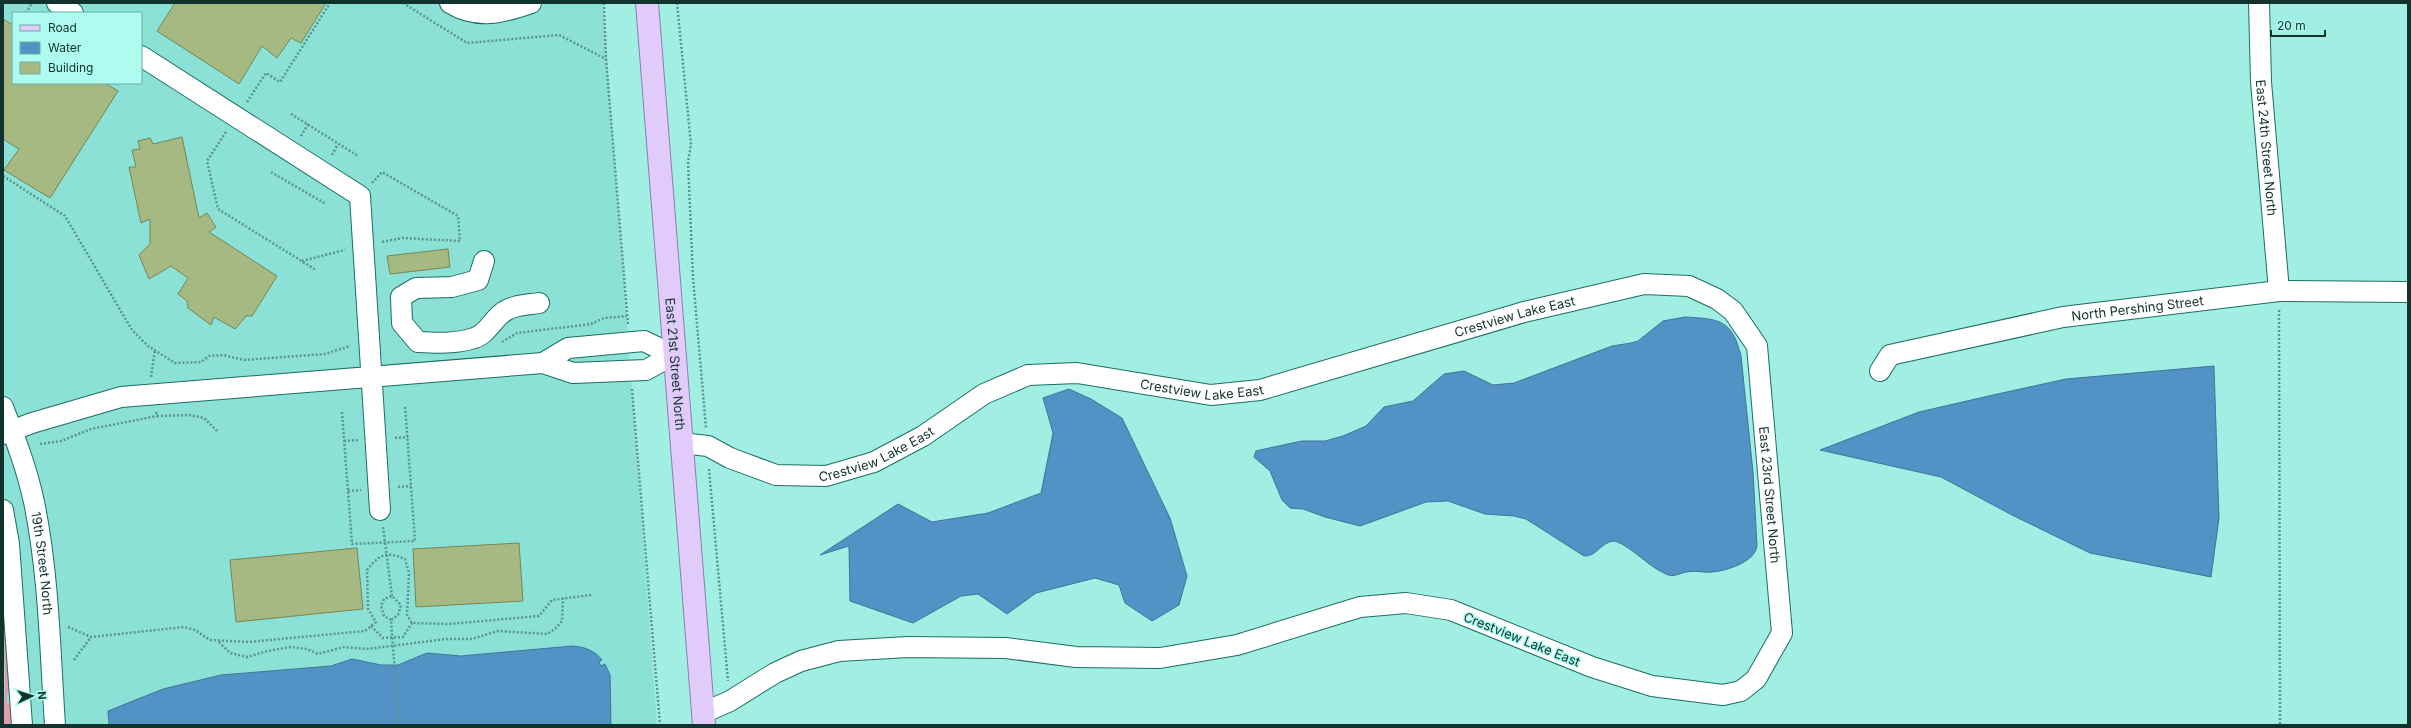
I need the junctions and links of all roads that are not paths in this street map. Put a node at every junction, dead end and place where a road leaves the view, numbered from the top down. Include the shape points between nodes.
1 (57, 3) edge
2 (450, 3) edge
3 (531, 3) edge
4 (647, 3) edge
5 (2259, 3) edge
6 (71, 12) edge
7 (142, 57) edge
8 (484, 261) dead end
9 (2279, 292) junction
10 (2408, 292) edge
11 (539, 303) dead end
12 (1733, 311) joint
13 (673, 355) junction
14 (543, 363) junction
15 (1880, 371) dead end
16 (371, 376) junction
17 (3, 407) edge
18 (7, 432) edge
19 (681, 444) junction
20 (3, 510) edge
21 (380, 510) road end
22 (1756, 679) joint
23 (703, 719) edge
24 (22, 725) edge
25 (55, 725) edge

1 - 6 street
2 - 3 street via 469,12 487,14 505,12
4 - 13 main road, East 21st Street North
5 - 9 street, East 24th Street North via 2261,82
7 - 16 street via 360,196
8 - 11 street via 478,280 452,287 416,288 401,297 402,323 418,342 436,343 475,338 501,313 516,306
9 - 10 street, North Pershing Street
9 - 15 street, North Pershing Street via 2063,316 1890,355
12 - 19 street, Crestview Lake East via 1717,299 1689,286 1644,284 1524,312 1260,390 1211,395 1077,373 1028,375 984,394 923,436 874,462 826,476 776,475 730,458 708,446
12 - 22 street, East 23rd Street North via 1757,346 1782,633
13 - 14 street via 646,370 638,371 572,373
13 - 14 street via 644,341 568,348
13 - 19 main road, East 21st Street North
14 - 16 street
16 - 18 street via 121,397
16 - 21 street
17 - 18 street, 19th Street North
18 - 25 street, 19th Street North via 28,476 38,525 44,569
19 - 23 main road, East 21st Street North
20 - 24 street via 9,544
22 - 23 street, Crestview Lake East via 1741,691 1723,694 1652,686 1592,667 1451,610 1406,603 1360,607 1238,645 1160,658 1076,657 1006,648 908,647 839,651 801,661 775,673

